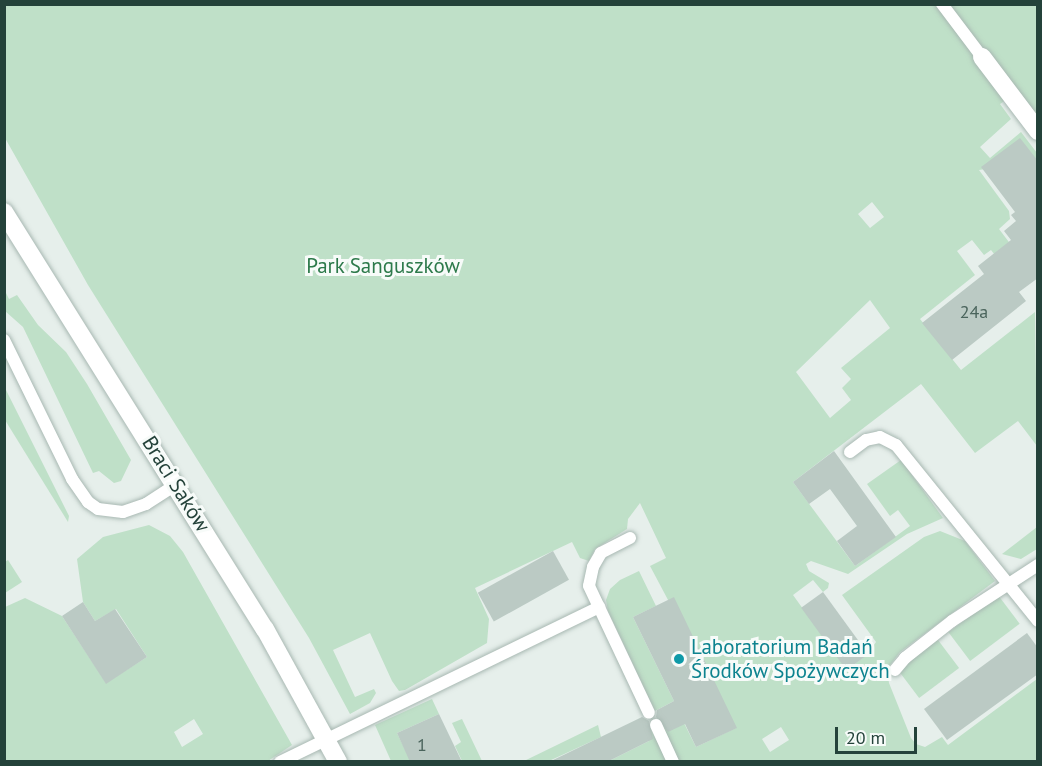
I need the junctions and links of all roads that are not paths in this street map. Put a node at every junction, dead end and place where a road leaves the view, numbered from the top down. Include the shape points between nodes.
1 (942, 4) edge
2 (982, 57) joint
3 (1038, 131) edge
4 (4, 212) edge
5 (4, 340) edge
6 (850, 452) dead end
7 (177, 484) junction
8 (630, 538) dead end
9 (1038, 565) edge
10 (1008, 582) junction
11 (599, 607) junction
12 (1038, 621) edge
13 (895, 670) dead end
14 (325, 737) junction
15 (280, 762) edge
16 (338, 762) edge
17 (673, 762) edge

1 - 2 lane
2 - 3 street
4 - 7 street, Braci Saków
5 - 7 lane via 72,479 88,502 98,509 123,512 146,504
6 - 10 lane via 866,440 880,437 896,445
7 - 14 street, Braci Saków
8 - 11 lane via 601,553 593,567 590,586
9 - 10 lane
10 - 12 lane
10 - 13 lane via 905,658
11 - 14 lane
11 - 17 lane
14 - 15 lane
14 - 16 street, Braci Saków

